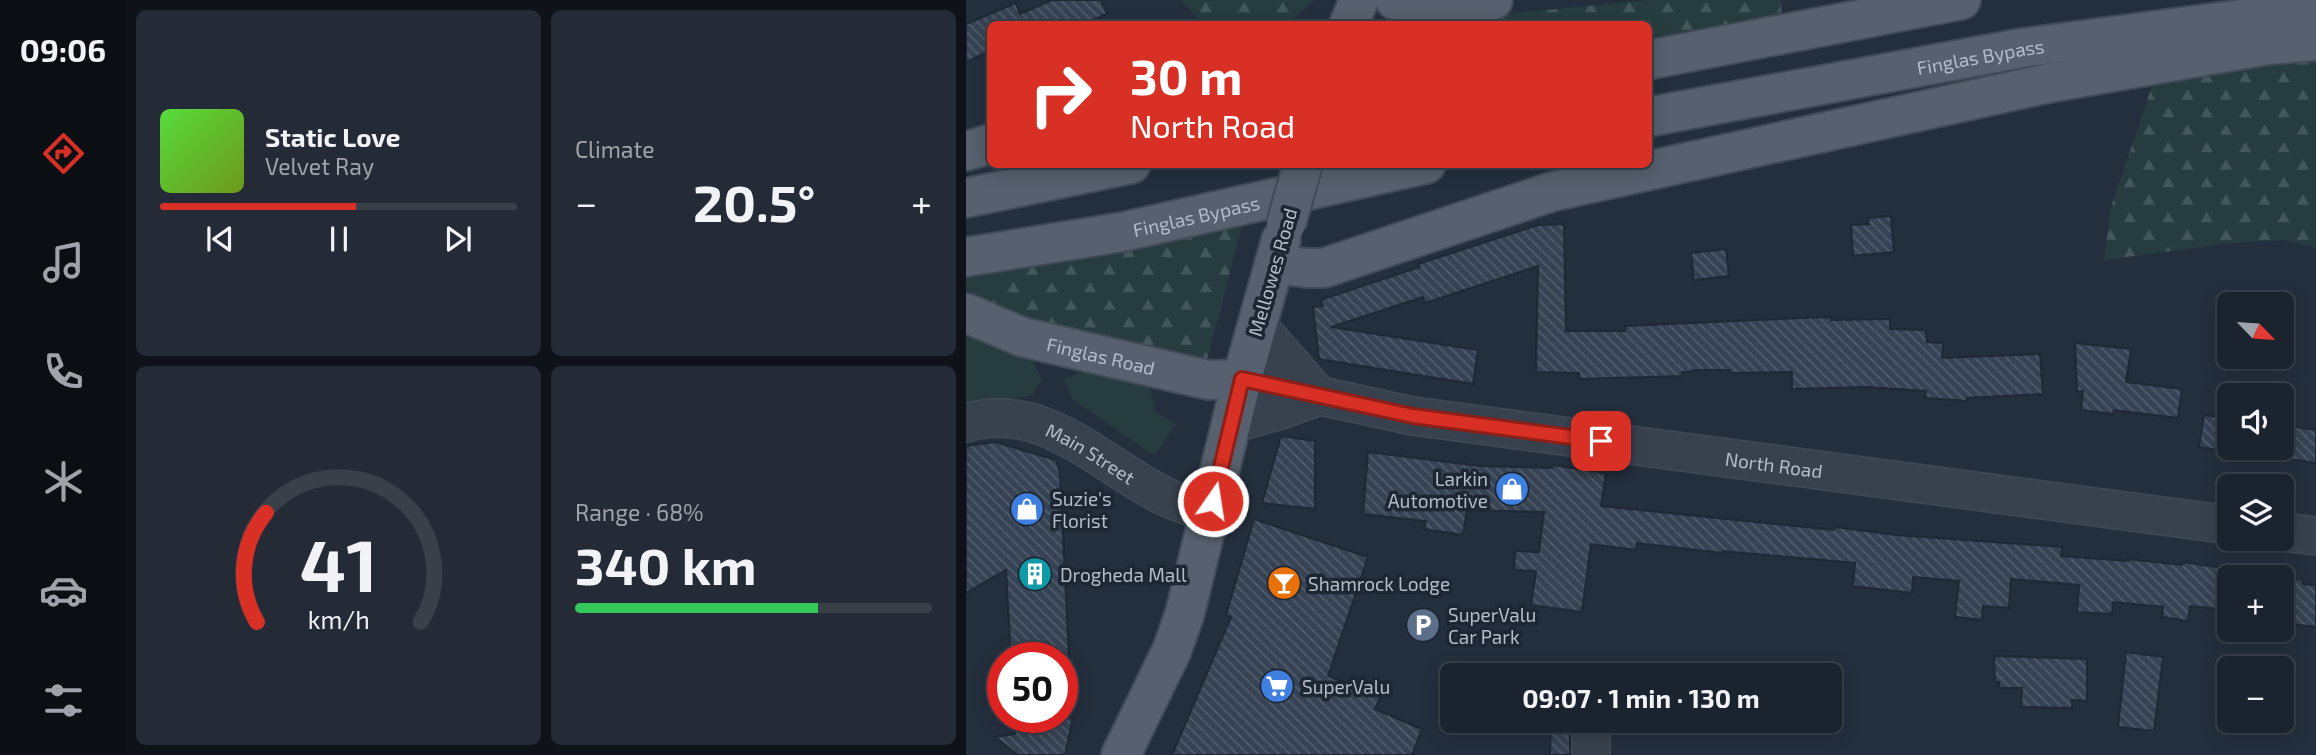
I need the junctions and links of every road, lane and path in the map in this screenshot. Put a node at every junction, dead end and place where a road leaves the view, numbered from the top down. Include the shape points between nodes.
1 (1359, 0) edge
2 (1395, 0) edge
3 (1493, 0) edge
4 (1961, 0) edge
5 (2316, 17) edge
6 (1350, 21) edge
7 (2316, 41) edge
8 (1652, 59) edge
9 (1652, 116) edge
10 (987, 145) edge
11 (966, 151) edge
12 (1112, 168) edge
13 (1302, 168) edge
14 (1408, 168) edge
15 (966, 198) edge
16 (966, 257) edge
17 (1275, 264) junction
18 (966, 313) edge
19 (1257, 325) junction
20 (1242, 379) junction
21 (1319, 396) junction
22 (966, 423) edge
23 (1231, 424) junction
24 (1210, 512) junction
25 (2217, 524) edge
26 (2294, 533) edge
27 (2316, 536) edge
28 (1591, 733) edge
29 (1121, 755) edge
30 (1591, 755) edge

1 - 6 main road
2 - 3 main road via 1437,6
4 - 8 main road
5 - 9 main road, Finglas Bypass via 2242,19 2022,48
7 - 17 main road via 2268,45 2049,83 1551,191 1324,268
10 - 11 main road
12 - 15 main road
13 - 17 main road, Mellowes Road, bridge
14 - 16 main road, Finglas Bypass via 1122,232
17 - 19 main road, Mellowes Road
18 - 20 main road, Finglas Road via 1022,337 1208,380
19 - 20 main road, Mellowes Road
19 - 21 street
20 - 21 street, North Road
20 - 23 main road, Mellowes Road
21 - 23 street
21 - 25 street, North Road via 1413,416
22 - 24 street, Main Street via 979,419 1040,425 1162,495
23 - 24 main road, Mellowes Road
24 - 29 main road, Mellowes Road via 1185,613
26 - 27 street
28 - 30 street

